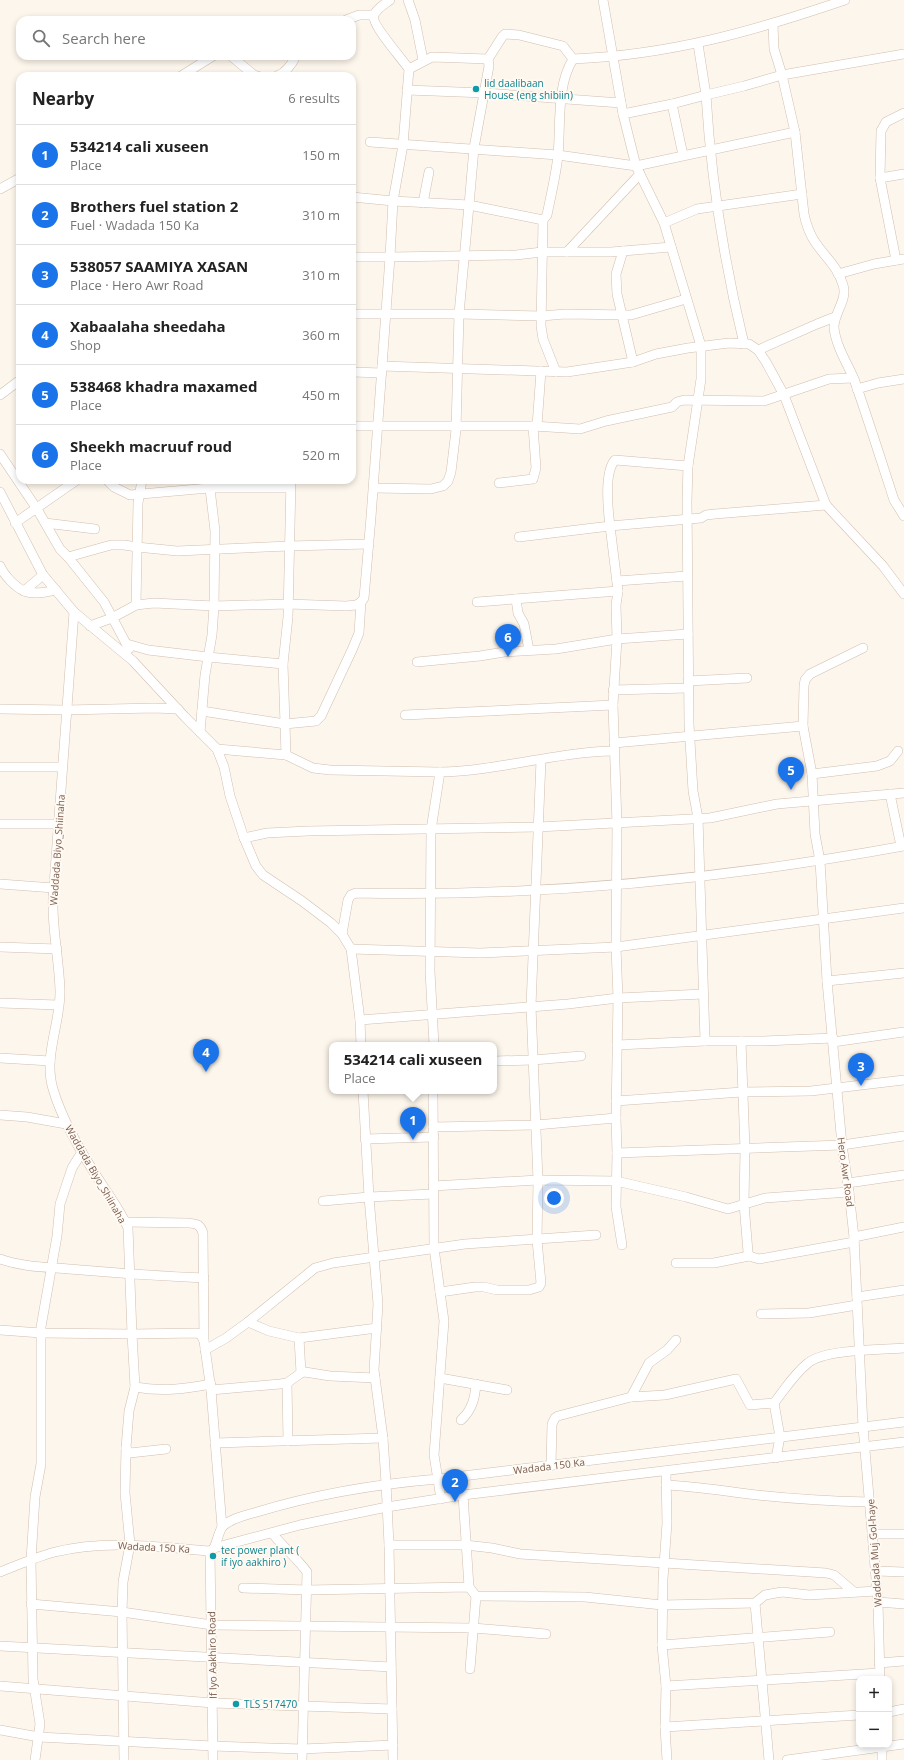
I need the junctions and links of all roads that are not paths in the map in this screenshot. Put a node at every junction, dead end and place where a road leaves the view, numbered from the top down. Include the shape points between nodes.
1 (390, 0) edge
2 (408, 0) edge
3 (603, 0) edge
4 (846, 0) edge
5 (373, 15) junction
6 (356, 16) edge
7 (773, 24) junction
8 (698, 44) junction
9 (904, 54) edge
10 (612, 57) junction
11 (488, 58) junction
12 (573, 58) junction
13 (207, 60) edge
14 (236, 60) edge
15 (294, 60) edge
16 (424, 60) junction
17 (409, 69) junction
18 (187, 72) edge
19 (250, 72) edge
20 (284, 72) edge
21 (782, 75) junction
22 (407, 90) junction
23 (484, 92) junction
24 (706, 95) junction
25 (561, 98) junction
26 (621, 103) junction
27 (672, 104) junction
28 (904, 113) edge
29 (623, 114) junction
30 (795, 132) junction
31 (370, 142) dead end
32 (403, 145) junction
33 (474, 148) junction
34 (710, 150) junction
35 (558, 154) junction
36 (683, 155) junction
37 (638, 170) junction
38 (429, 172) dead end
39 (904, 174) edge
40 (880, 178) junction
41 (16, 180) edge
42 (0, 189) edge
43 (802, 194) junction
44 (356, 197) edge
45 (393, 201) junction
46 (423, 203) junction
47 (469, 206) junction
48 (717, 206) junction
49 (543, 220) junction
50 (664, 223) junction
51 (671, 247) junction
52 (623, 251) junction
53 (542, 252) junction
54 (567, 252) junction
55 (464, 255) junction
56 (356, 257) edge
57 (390, 257) junction
58 (900, 259) edge
59 (838, 274) junction
60 (686, 299) junction
61 (356, 314) edge
62 (386, 314) junction
63 (459, 314) junction
64 (621, 314) junction
65 (542, 316) junction
66 (835, 317) junction
67 (744, 344) junction
68 (701, 346) junction
69 (758, 350) junction
70 (633, 362) junction
71 (458, 368) junction
72 (382, 369) junction
73 (541, 371) junction
74 (356, 372) edge
75 (556, 372) junction
76 (853, 378) junction
77 (904, 379) edge
78 (16, 383) edge
79 (857, 388) junction
80 (0, 395) edge
81 (784, 395) junction
82 (698, 399) junction
83 (356, 426) edge
84 (378, 426) junction
85 (456, 426) junction
86 (535, 426) junction
87 (0, 454) edge
88 (688, 466) junction
89 (16, 478) edge
90 (499, 483) dead end
91 (20, 484) edge
92 (71, 484) edge
93 (111, 484) edge
94 (141, 484) edge
95 (209, 484) edge
96 (290, 484) edge
97 (374, 488) junction
98 (0, 492) edge
99 (140, 494) junction
100 (826, 505) junction
101 (37, 509) junction
102 (904, 516) edge
103 (687, 519) junction
104 (16, 523) junction
105 (45, 523) junction
106 (610, 526) junction
107 (95, 529) dead end
108 (518, 537) dead end
109 (369, 544) junction
110 (289, 546) junction
111 (137, 547) junction
112 (214, 549) junction
113 (68, 557) junction
114 (0, 566) edge
115 (43, 575) junction
116 (687, 576) junction
117 (617, 581) junction
118 (56, 590) junction
119 (24, 591) junction
120 (618, 591) junction
121 (904, 594) edge
122 (516, 599) junction
123 (361, 602) junction
124 (477, 602) dead end
125 (288, 604) junction
126 (136, 605) junction
127 (214, 606) junction
128 (74, 612) junction
129 (112, 618) junction
130 (90, 626) junction
131 (688, 634) junction
132 (617, 639) junction
133 (127, 644) junction
134 (863, 648) dead end
135 (529, 650) junction
136 (208, 657) junction
137 (133, 661) junction
138 (417, 662) dead end
139 (283, 664) junction
140 (747, 678) dead end
141 (688, 685) junction
142 (613, 690) junction
143 (613, 705) junction
144 (0, 709) edge
145 (178, 709) junction
146 (66, 710) junction
147 (202, 711) junction
148 (405, 715) dead end
149 (285, 724) junction
150 (802, 726) junction
151 (200, 732) junction
152 (690, 736) junction
153 (614, 747) junction
154 (217, 749) junction
155 (898, 751) dead end
156 (286, 755) junction
157 (540, 760) junction
158 (62, 766) junction
159 (0, 767) edge
160 (440, 772) junction
161 (812, 774) junction
162 (904, 793) edge
163 (890, 794) junction
164 (812, 801) junction
165 (698, 818) junction
166 (0, 824) edge
167 (59, 824) junction
168 (617, 824) junction
169 (538, 827) junction
170 (431, 830) junction
171 (244, 838) junction
172 (903, 846) edge
173 (820, 861) junction
174 (700, 876) junction
175 (0, 884) edge
176 (616, 884) junction
177 (54, 888) junction
178 (536, 889) junction
179 (430, 895) junction
180 (904, 908) edge
181 (823, 918) junction
182 (342, 934) junction
183 (702, 936) junction
184 (0, 947) edge
185 (616, 947) junction
186 (57, 949) junction
187 (351, 949) junction
188 (430, 951) junction
189 (533, 951) junction
190 (904, 973) edge
191 (828, 981) junction
192 (703, 994) junction
193 (618, 998) junction
194 (0, 1003) edge
195 (58, 1005) junction
196 (531, 1006) junction
197 (432, 1014) junction
198 (360, 1020) junction
199 (904, 1032) edge
200 (833, 1040) junction
201 (705, 1041) junction
202 (741, 1041) junction
203 (361, 1042) edge
204 (434, 1042) edge
205 (617, 1045) junction
206 (581, 1056) dead end
207 (0, 1058) edge
208 (533, 1060) junction
209 (50, 1061) junction
210 (497, 1061) edge
211 (904, 1080) edge
212 (837, 1089) junction
213 (742, 1092) junction
214 (363, 1094) edge
215 (433, 1094) edge
216 (616, 1101) junction
217 (0, 1115) edge
218 (616, 1118) junction
219 (66, 1124) junction
220 (536, 1124) junction
221 (434, 1127) junction
222 (904, 1136) edge
223 (434, 1137) junction
224 (365, 1139) junction
225 (842, 1145) junction
226 (745, 1149) junction
227 (82, 1152) junction
228 (617, 1153) junction
229 (904, 1175) edge
230 (538, 1180) junction
231 (616, 1181) junction
232 (848, 1188) junction
233 (433, 1190) junction
234 (369, 1197) junction
235 (323, 1201) dead end
236 (744, 1203) junction
237 (125, 1222) junction
238 (904, 1227) edge
239 (596, 1235) dead end
240 (854, 1239) junction
241 (537, 1240) junction
242 (622, 1245) dead end
243 (434, 1248) junction
244 (749, 1256) junction
245 (374, 1257) junction
246 (0, 1259) edge
247 (676, 1264) dead end
248 (52, 1268) junction
249 (130, 1275) junction
250 (204, 1278) junction
251 (904, 1290) edge
252 (440, 1292) junction
253 (857, 1301) junction
254 (761, 1314) dead end
255 (248, 1322) junction
256 (377, 1328) junction
257 (0, 1330) edge
258 (40, 1333) junction
259 (132, 1334) junction
260 (299, 1338) junction
261 (676, 1340) dead end
262 (205, 1345) junction
263 (904, 1348) edge
264 (859, 1351) junction
265 (301, 1373) junction
266 (375, 1378) junction
267 (440, 1378) junction
268 (287, 1383) junction
269 (476, 1384) junction
270 (135, 1387) junction
271 (211, 1387) junction
272 (507, 1390) dead end
273 (631, 1397) junction
274 (774, 1403) junction
275 (460, 1420) dead end
276 (904, 1422) edge
277 (863, 1427) junction
278 (780, 1437) junction
279 (383, 1438) junction
280 (288, 1441) junction
281 (904, 1442) edge
282 (215, 1443) junction
283 (866, 1446) junction
284 (126, 1448) junction
285 (166, 1449) dead end
286 (776, 1458) junction
287 (551, 1466) junction
288 (666, 1472) junction
289 (438, 1479) junction
290 (386, 1484) junction
291 (666, 1485) junction
292 (463, 1495) junction
293 (441, 1498) junction
294 (870, 1502) junction
295 (387, 1507) junction
296 (222, 1527) junction
297 (272, 1533) junction
298 (872, 1534) junction
299 (904, 1534) edge
300 (130, 1544) junction
301 (389, 1545) junction
302 (465, 1545) junction
303 (212, 1550) junction
304 (31, 1560) junction
305 (665, 1562) junction
306 (876, 1571) junction
307 (0, 1572) edge
308 (904, 1572) edge
309 (469, 1587) junction
310 (243, 1588) dead end
311 (389, 1589) junction
312 (307, 1590) junction
313 (877, 1591) junction
314 (854, 1592) junction
315 (476, 1596) junction
316 (878, 1602) junction
317 (755, 1603) junction
318 (31, 1604) junction
319 (904, 1604) edge
320 (662, 1605) junction
321 (122, 1612) junction
322 (212, 1625) junction
323 (306, 1626) junction
324 (390, 1628) junction
325 (473, 1628) junction
326 (830, 1632) dead end
327 (546, 1634) dead end
328 (759, 1639) junction
329 (662, 1645) junction
330 (0, 1646) edge
331 (33, 1647) junction
332 (122, 1652) junction
333 (212, 1658) junction
334 (904, 1661) edge
335 (305, 1664) junction
336 (391, 1667) junction
337 (470, 1669) dead end
338 (879, 1672) edge
339 (762, 1681) junction
340 (0, 1686) edge
341 (666, 1686) junction
342 (34, 1688) junction
343 (123, 1696) junction
344 (213, 1703) junction
345 (304, 1706) junction
346 (392, 1709) junction
347 (904, 1709) edge
348 (892, 1711) edge
349 (856, 1715) edge
350 (766, 1721) junction
351 (665, 1727) junction
352 (0, 1730) edge
353 (39, 1737) junction
354 (124, 1741) junction
355 (904, 1744) edge
356 (393, 1745) junction
357 (892, 1745) edge
358 (213, 1746) junction
359 (863, 1748) edge
360 (882, 1748) edge
361 (302, 1749) junction
362 (35, 1760) edge
363 (124, 1760) edge
364 (213, 1760) edge
365 (302, 1760) edge
366 (393, 1760) edge
367 (667, 1760) edge
368 (769, 1760) edge
369 (787, 1760) edge
370 (882, 1760) edge

1 - 5 street
2 - 16 street via 416,20
3 - 10 street
4 - 7 street
5 - 6 street
5 - 17 street via 378,28
7 - 8 street
7 - 21 street via 774,49
8 - 10 street
8 - 24 street
9 - 21 street
10 - 12 street
10 - 26 street
11 - 12 street via 505,34 563,46
11 - 16 street via 432,57
11 - 23 street
12 - 25 street
13 - 18 street
14 - 19 street
15 - 20 street
16 - 17 street
17 - 22 street
21 - 24 street
21 - 30 street
22 - 23 street
22 - 32 street
23 - 25 street
23 - 33 street
24 - 27 street
24 - 34 street
25 - 26 street
25 - 35 street
26 - 29 street
27 - 29 street
27 - 36 street
28 - 40 street via 886,122 881,131
29 - 37 street
30 - 34 street
30 - 43 street
31 - 32 street
32 - 33 street
32 - 45 street
33 - 35 street
33 - 47 street
34 - 36 street
34 - 48 street
35 - 37 street
35 - 49 street via 547,215
36 - 37 street
37 - 50 street
37 - 54 street
38 - 46 street
39 - 40 street
40 - 58 street
41 - 42 street
43 - 48 street
43 - 59 street via 807,227 815,242 834,264
44 - 45 street
45 - 46 street
45 - 57 street
46 - 47 street
47 - 49 street
47 - 55 street
48 - 50 street via 697,209
48 - 67 street via 725,259
49 - 53 street
50 - 51 street
51 - 52 street
51 - 60 street
52 - 54 street
52 - 64 street via 616,274
53 - 54 street
53 - 55 street
53 - 65 street
55 - 57 street
55 - 63 street
56 - 57 street
57 - 62 street
58 - 59 street
59 - 66 street via 844,292
60 - 64 street via 631,315
60 - 68 street
61 - 62 street
62 - 63 street
62 - 72 street
63 - 65 street
63 - 71 street
64 - 65 street
64 - 70 street
65 - 75 street via 543,339
66 - 69 street
66 - 76 street via 837,340
67 - 68 street
67 - 69 street
68 - 70 street via 656,354
68 - 82 street
69 - 81 street
70 - 75 street
71 - 72 street
71 - 73 street
71 - 85 street
72 - 74 street
72 - 84 street
73 - 75 street
73 - 86 street
76 - 79 street
76 - 81 street via 829,378
77 - 79 street
78 - 80 street
79 - 102 street via 894,500
81 - 82 street via 764,401
81 - 100 street
82 - 86 street via 678,402 672,407 580,429
82 - 88 street
83 - 84 street
84 - 85 street
84 - 97 street
85 - 86 street
85 - 97 street via 452,472 443,486
86 - 90 street via 536,468 533,479
87 - 89 street
88 - 103 street
88 - 106 street via 615,460 611,465 609,479
91 - 101 street
92 - 101 street
93 - 99 street via 130,495
94 - 99 street
95 - 96 street
95 - 99 street
95 - 112 street via 215,531
96 - 110 street
97 - 109 street
98 - 104 street
99 - 111 street
100 - 103 street via 715,514
100 - 121 street via 883,566
101 - 104 street
101 - 105 street
103 - 106 street
103 - 116 street
104 - 115 street
105 - 107 street
105 - 113 street via 60,549
106 - 108 street
106 - 117 street
109 - 110 street
109 - 123 street via 364,598
110 - 112 street
110 - 125 street
111 - 112 street via 177,551
111 - 113 street via 111,545
111 - 126 street
112 - 127 street
113 - 129 street via 104,602
114 - 119 street via 5,576
115 - 118 street
115 - 119 street
116 - 117 street
116 - 131 street
117 - 120 street
118 - 119 street via 41,593
118 - 128 street
120 - 122 street
120 - 132 street
122 - 124 street
122 - 135 street
123 - 125 street via 346,606
123 - 149 street via 357,639 321,716 316,721
125 - 127 street
125 - 139 street
126 - 127 street via 154,603
126 - 129 street
127 - 136 street
128 - 130 street
128 - 146 street, Waddada Biyo_Shiinaha
129 - 130 street
129 - 133 street
130 - 137 street
131 - 132 street
131 - 141 street
132 - 135 street via 556,649
132 - 142 street
133 - 136 street via 148,650
133 - 137 street
134 - 150 street, Hero Awr Road via 810,674 805,680
135 - 138 street
136 - 139 street
136 - 147 street
137 - 145 street
139 - 149 street
140 - 141 street
141 - 142 street
141 - 152 street
142 - 143 street
143 - 148 street
143 - 153 street
144 - 146 street
145 - 146 street
145 - 151 street
146 - 158 street, Waddada Biyo_Shiinaha
147 - 149 street
147 - 151 street
149 - 156 street
150 - 152 street
150 - 161 street, Hero Awr Road
151 - 154 street
152 - 153 street
152 - 165 street via 693,791
153 - 157 street
153 - 168 street
154 - 156 street
154 - 171 street
155 - 161 street via 890,761 877,766
156 - 160 street via 313,768
157 - 160 street via 467,771
157 - 169 street
158 - 159 street
158 - 167 street, Waddada Biyo_Shiinaha
160 - 170 street
161 - 164 street, Hero Awr Road
162 - 163 street
163 - 164 street
163 - 172 street
164 - 165 street via 776,804 710,818
164 - 173 street, Hero Awr Road
165 - 168 street
165 - 174 street
166 - 167 street
167 - 177 street, Waddada Biyo_Shiinaha
168 - 169 street
168 - 176 street
169 - 170 street
169 - 178 street
170 - 171 street via 308,831 267,833
170 - 179 street
171 - 182 street via 256,866 263,875 302,901
172 - 173 street
173 - 174 street
173 - 181 street, Hero Awr Road
174 - 176 street
174 - 183 street
175 - 177 street
176 - 178 street
176 - 185 street
177 - 186 street, Waddada Biyo_Shiinaha via 53,920
178 - 179 street
178 - 189 street
179 - 182 street via 351,895
179 - 188 street
180 - 181 street
181 - 183 street
181 - 191 street, Hero Awr Road
182 - 187 street
183 - 185 street
183 - 192 street
184 - 186 street
185 - 189 street
185 - 193 street
186 - 195 street, Waddada Biyo_Shiinaha via 60,991
187 - 188 street
187 - 198 street
188 - 189 street
188 - 197 street
189 - 196 street
190 - 191 street
191 - 200 street, Hero Awr Road
192 - 193 street
192 - 201 street
193 - 196 street
193 - 205 street
194 - 195 street
195 - 209 street, Waddada Biyo_Shiinaha
196 - 197 street
196 - 208 street
197 - 198 street
197 - 204 street
198 - 203 street
199 - 200 street
200 - 202 street
200 - 212 street, Hero Awr Road
201 - 202 street
201 - 205 street
202 - 213 street
205 - 216 street
206 - 208 street
207 - 209 street
208 - 210 street
208 - 220 street
209 - 219 street, Waddada Biyo_Shiinaha via 52,1088
211 - 212 street
212 - 213 street
212 - 225 street, Hero Awr Road
213 - 216 street
213 - 226 street
214 - 224 street
215 - 221 street
216 - 218 street
217 - 219 street
218 - 220 street
218 - 228 street
219 - 227 street, Waddada Biyo_Shiinaha
220 - 221 street
220 - 230 street
221 - 223 street
222 - 225 street
223 - 224 street
223 - 233 street
224 - 234 street
225 - 226 street
225 - 232 street, Hero Awr Road
226 - 228 street
226 - 236 street
227 - 237 street, Waddada Biyo_Shiinaha
227 - 248 street via 72,1168 60,1204
228 - 231 street
229 - 232 street
230 - 231 street
230 - 233 street
230 - 241 street
231 - 236 street via 722,1208 733,1208
231 - 242 street via 616,1207
232 - 236 street
232 - 240 street, Hero Awr Road
233 - 234 street
233 - 243 street
234 - 235 street
234 - 245 street
236 - 244 street
237 - 249 street, Waddada Biyo_Shiinaha via 128,1228
237 - 250 street via 198,1224 203,1233
238 - 240 street
239 - 241 street
240 - 244 street via 759,1259
240 - 253 street, Hero Awr Road
241 - 243 street
241 - 252 street via 539,1287 529,1290 497,1290 484,1287
243 - 245 street
243 - 252 street
244 - 247 street via 714,1263
245 - 255 street via 315,1268
245 - 256 street via 378,1304
246 - 248 street via 18,1265
248 - 249 street
248 - 258 street
249 - 250 street
249 - 259 street, Waddada Biyo_Shiinaha
250 - 262 street
251 - 253 street
252 - 267 street via 444,1321
253 - 254 street via 809,1313
253 - 264 street, Hero Awr Road
255 - 260 street via 269,1331
255 - 262 street via 226,1338
256 - 260 street
256 - 266 street
257 - 258 street
258 - 259 street
258 - 304 street via 40,1464
259 - 262 street via 197,1333 201,1335
259 - 270 street, Waddada Biyo_Shiinaha
260 - 265 street
261 - 273 street via 649,1363
262 - 271 street
263 - 264 street
264 - 274 street via 827,1355 809,1362 788,1383
264 - 277 street, Hero Awr Road
265 - 266 street
265 - 268 street
266 - 279 street
267 - 269 street
267 - 289 street via 434,1455
268 - 271 street
268 - 280 street
269 - 272 street
269 - 275 street via 474,1402
270 - 271 street via 154,1391
270 - 284 street, Waddada Biyo_Shiinaha via 129,1411
271 - 282 street
273 - 274 street via 665,1395 736,1378 750,1405
273 - 287 street via 555,1418 552,1424
274 - 278 street
276 - 277 street, Wadada 150 Ka
277 - 278 street, Wadada 150 Ka
277 - 283 street, Waddada Muj Gol-haye
278 - 286 street
278 - 287 street, Wadada 150 Ka
279 - 280 street
279 - 290 street
280 - 282 street
281 - 283 street, Wadada 150 Ka
282 - 296 street
283 - 286 street, Wadada 150 Ka
283 - 294 street, Waddada Muj Gol-haye
284 - 285 street via 130,1453
284 - 300 street, Waddada Biyo_Shiinaha
286 - 288 street, Wadada 150 Ka
287 - 289 street, Wadada 150 Ka
288 - 291 street
288 - 292 street, Wadada 150 Ka
289 - 290 street, Wadada 150 Ka
289 - 293 street
290 - 295 street
290 - 296 street, Wadada 150 Ka via 272,1507 236,1519
291 - 294 street via 813,1500
291 - 305 street
292 - 293 street, Wadada 150 Ka
292 - 302 street
293 - 295 street, Wadada 150 Ka
294 - 298 street, Waddada Muj Gol-haye
295 - 297 street, Wadada 150 Ka
295 - 301 street
296 - 303 street
297 - 303 street, Wadada 150 Ka
297 - 312 street via 307,1572
298 - 299 street
298 - 306 street, Waddada Muj Gol-haye
300 - 303 street, Wadada 150 Ka
300 - 304 street, Wadada 150 Ka via 81,1547
300 - 321 street, Waddada Biyo_Shiinaha via 123,1582
301 - 302 street
301 - 311 street
302 - 305 street via 520,1554
302 - 309 street
303 - 322 street, If Iyo Aakhiro Road
304 - 307 street, Wadada 150 Ka
304 - 318 street
305 - 314 street via 826,1573 834,1575
305 - 320 street
306 - 308 street
306 - 313 street, Waddada Muj Gol-haye
309 - 311 street
309 - 315 street
310 - 312 street
311 - 312 street
311 - 324 street
312 - 323 street
313 - 314 street
313 - 316 street, Waddada Muj Gol-haye
314 - 317 street via 809,1595 782,1592 766,1594
315 - 320 street via 585,1597
315 - 325 street
316 - 319 street
316 - 338 street, Waddada Muj Gol-haye
317 - 320 street
317 - 328 street
318 - 321 street
318 - 331 street
320 - 329 street
321 - 322 street
321 - 332 street, Waddada Biyo_Shiinaha
322 - 323 street
322 - 333 street, If Iyo Aakhiro Road
323 - 324 street
323 - 335 street
324 - 325 street
324 - 336 street
325 - 327 street
325 - 337 street
326 - 328 street
328 - 329 street
328 - 339 street
329 - 341 street
330 - 331 street
331 - 332 street
331 - 342 street
332 - 333 street
332 - 343 street, Waddada Biyo_Shiinaha
333 - 335 street
333 - 344 street, If Iyo Aakhiro Road
334 - 338 street
335 - 336 street
335 - 345 street
336 - 346 street
338 - 339 street
339 - 341 street
339 - 350 street
340 - 342 street
341 - 351 street
342 - 343 street
342 - 353 street via 40,1724
343 - 344 street
343 - 354 street, Waddada Biyo_Shiinaha
344 - 345 street
344 - 358 street, If Iyo Aakhiro Road
345 - 346 street
345 - 361 street
346 - 356 street
347 - 348 street
349 - 350 street
350 - 351 street
350 - 368 street
351 - 367 street
352 - 353 street
353 - 354 street
353 - 362 street
354 - 358 street
354 - 363 street, Waddada Biyo_Shiinaha
355 - 357 street
356 - 361 street
356 - 366 street
358 - 361 street
358 - 364 street, If Iyo Aakhiro Road
359 - 369 street
360 - 370 street
361 - 365 street

